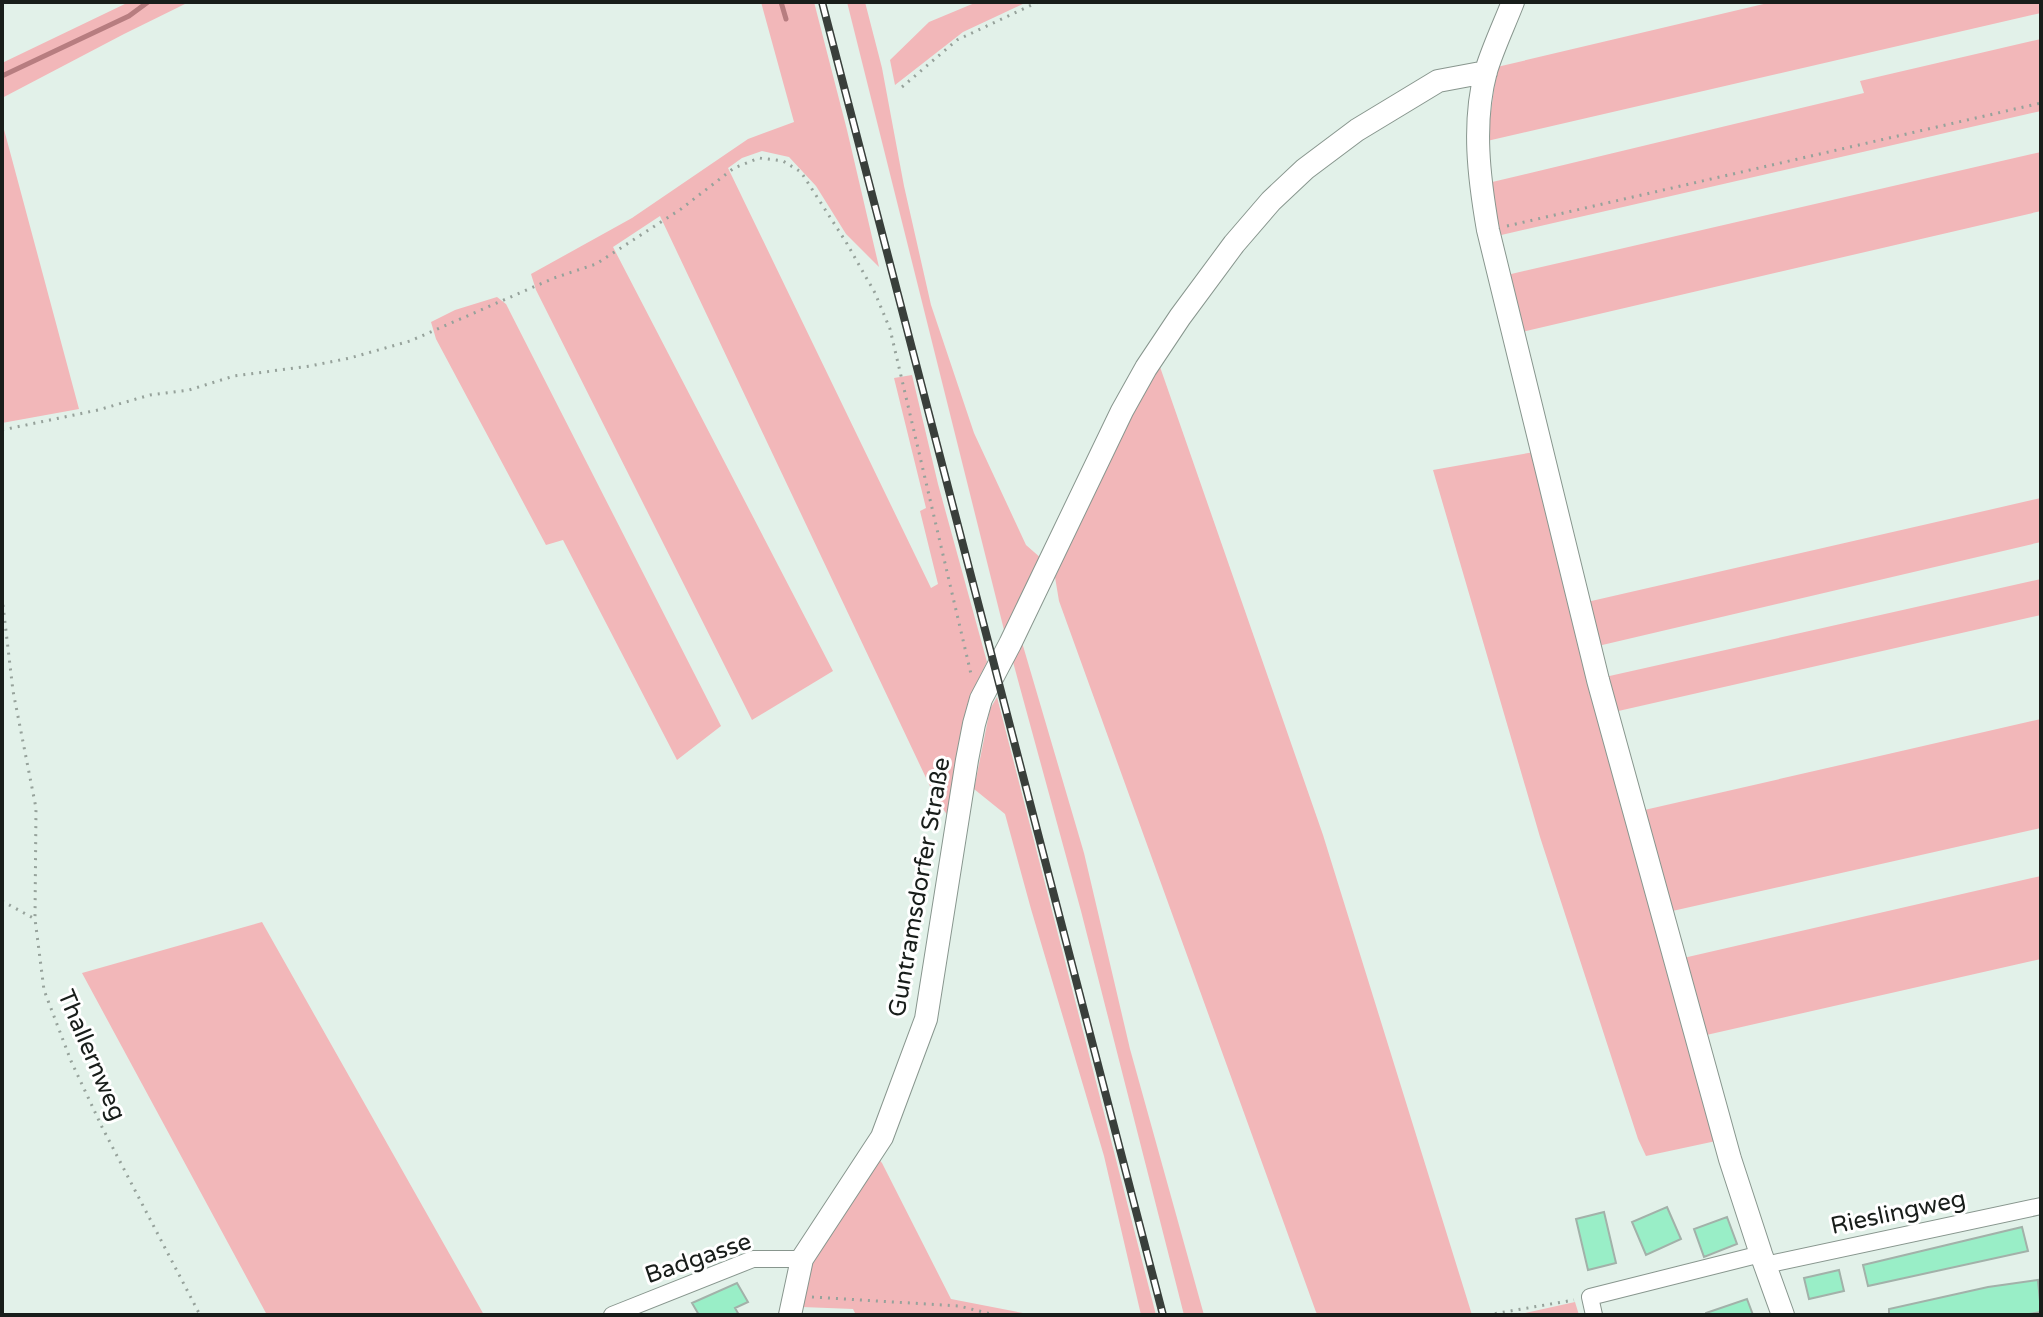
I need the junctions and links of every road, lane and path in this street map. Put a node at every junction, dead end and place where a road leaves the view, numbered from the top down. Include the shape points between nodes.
1 (1038, 2) edge
2 (1513, 2) edge
3 (1486, 72) junction
4 (902, 87) dead end
5 (2041, 103) edge
6 (1488, 230) junction
7 (2, 430) edge
8 (2, 597) edge
9 (986, 690) junction
10 (2, 901) edge
11 (35, 919) junction
12 (2041, 1206) edge
13 (802, 1259) junction
14 (1763, 1260) junction
15 (1590, 1297) junction
16 (792, 1306) edge
17 (200, 1315) edge
18 (612, 1315) edge
19 (995, 1315) edge
20 (1487, 1315) edge
21 (1594, 1315) edge
22 (1783, 1315) edge

1 - 4 path via 957,40
2 - 3 street
3 - 6 street via 1478,121 1479,176
3 - 9 street, Guntramsdorfer Straße via 1438,81 1357,130 1305,169 1234,244 1122,411
5 - 6 path
6 - 14 street via 1598,680 1730,1159
7 - 9 path via 410,341 596,264 734,168 759,158 783,161 801,172 846,242 890,329 968,668
8 - 11 path, Thallernweg via 13,691 36,808
9 - 13 street, Guntramsdorfer Straße via 974,724 926,1019 882,1137
10 - 11 path
11 - 17 path, Thallernweg via 44,990 71,1061
12 - 14 street, Rieslingweg
13 - 16 street, Guntramsdorfer Straße
13 - 18 street, Badgasse via 753,1259
14 - 15 street, Rieslingweg
14 - 22 street
15 - 20 path
15 - 21 street
16 - 19 path via 959,1306

